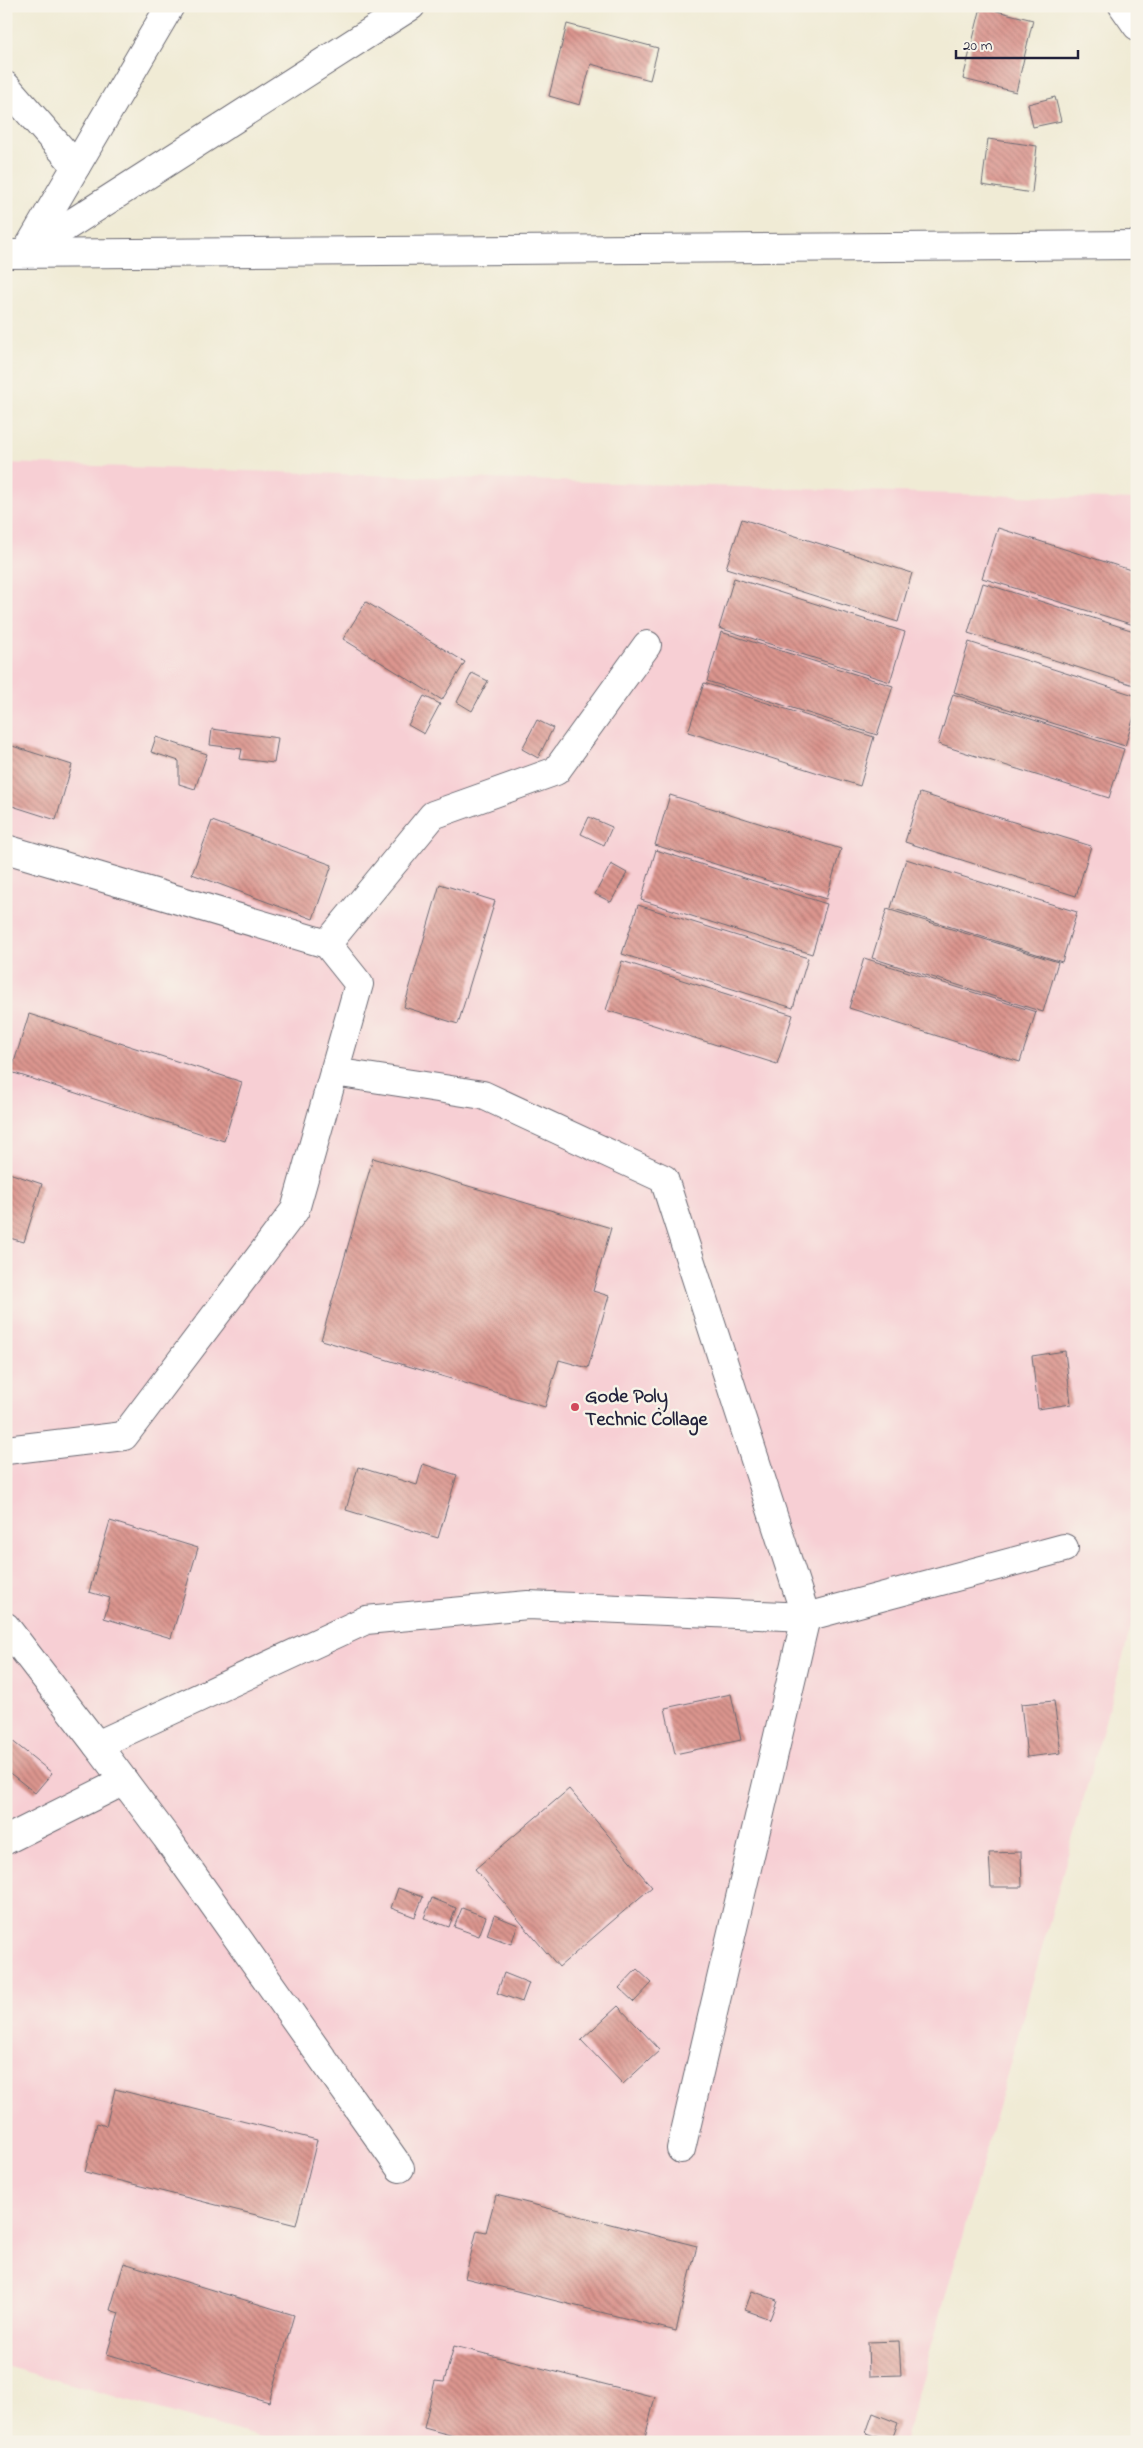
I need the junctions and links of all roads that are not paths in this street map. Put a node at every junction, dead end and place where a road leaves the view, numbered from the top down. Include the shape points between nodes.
1 (170, 6) edge
2 (411, 6) edge
3 (1123, 6) edge
4 (1137, 26) edge
5 (6, 86) edge
6 (76, 166) junction
7 (1137, 245) edge
8 (16, 254) edge
9 (647, 645) dead end
10 (6, 849) edge
11 (327, 944) junction
12 (334, 1072) junction
13 (6, 1450) edge
14 (1064, 1548) dead end
15 (806, 1617) junction
16 (6, 1627) edge
17 (97, 1745) junction
18 (124, 1781) junction
19 (6, 1840) edge
20 (681, 2149) dead end
21 (400, 2168) dead end

1 - 6 street
2 - 8 street
3 - 4 street
5 - 6 street
6 - 8 street
7 - 8 street
9 - 11 street via 556,771 433,815
10 - 11 street
11 - 12 street via 359,984
12 - 13 street via 295,1210 124,1436
12 - 15 street via 484,1095 664,1179
14 - 15 street
15 - 17 street via 528,1605 366,1620
15 - 20 street
16 - 17 street
17 - 18 street
18 - 19 street
18 - 21 street

